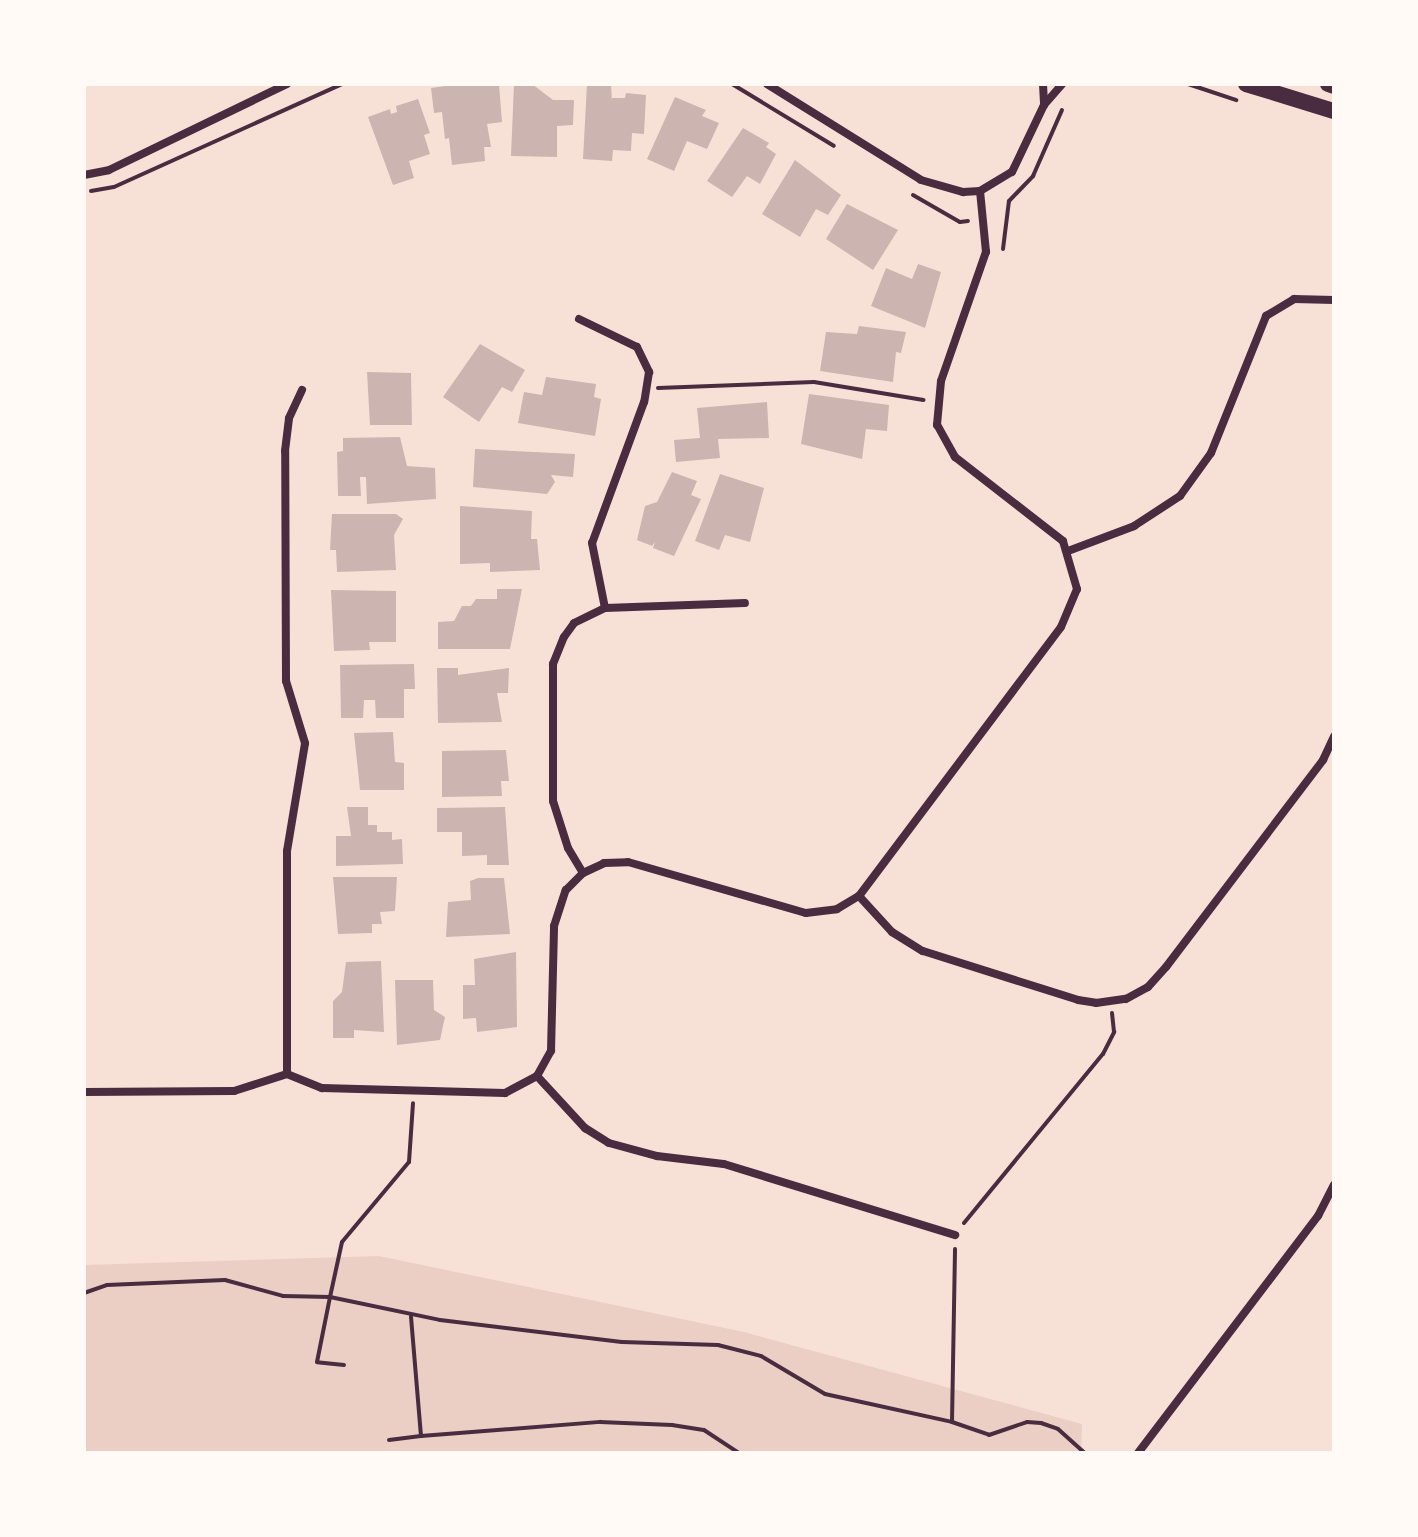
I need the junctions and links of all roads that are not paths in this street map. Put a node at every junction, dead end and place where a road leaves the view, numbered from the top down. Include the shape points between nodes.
1 (287, 84) edge
2 (767, 84) edge
3 (1043, 84) edge
4 (1062, 84) edge
5 (1246, 84) edge
6 (1328, 84) edge
7 (1334, 86) edge
8 (1044, 105) junction
9 (1334, 111) edge
10 (84, 175) edge
11 (980, 191) junction
12 (1334, 300) edge
13 (579, 319) dead end
14 (302, 390) dead end
15 (1068, 551) junction
16 (745, 603) dead end
17 (605, 608) junction
18 (1334, 736) edge
19 (583, 873) junction
20 (859, 896) junction
21 (287, 1074) junction
22 (537, 1076) junction
23 (84, 1092) edge
24 (1334, 1185) edge
25 (955, 1235) road end
26 (1138, 1453) edge

1 - 10 street via 109,170
2 - 11 street via 921,180 944,190
3 - 8 street
4 - 8 street
5 - 9 main road
6 - 7 main road
8 - 11 street via 1024,156 999,182
11 - 15 street via 986,234 982,272 936,401 941,438 955,457 1053,530
12 - 15 street via 1294,299 1266,316 1211,453 1180,496 1134,526
13 - 17 street via 637,347 646,358 648,387 592,543
14 - 21 street via 289,418 285,451 286,681 305,743 287,851
15 - 20 street via 1077,589 1061,627
16 - 17 street
17 - 19 street via 574,623 553,664 553,801 563,836
18 - 20 street via 1323,760 1166,967 1148,987 1111,1003 1078,1000 923,951 892,932
19 - 20 street via 604,863 628,862 806,913 837,909
19 - 22 street via 566,890 556,913 554,1041
21 - 22 street via 322,1088 492,1095
21 - 23 street via 234,1091
22 - 25 street via 585,1128 609,1143 657,1156 724,1164
24 - 26 street via 1318,1216

